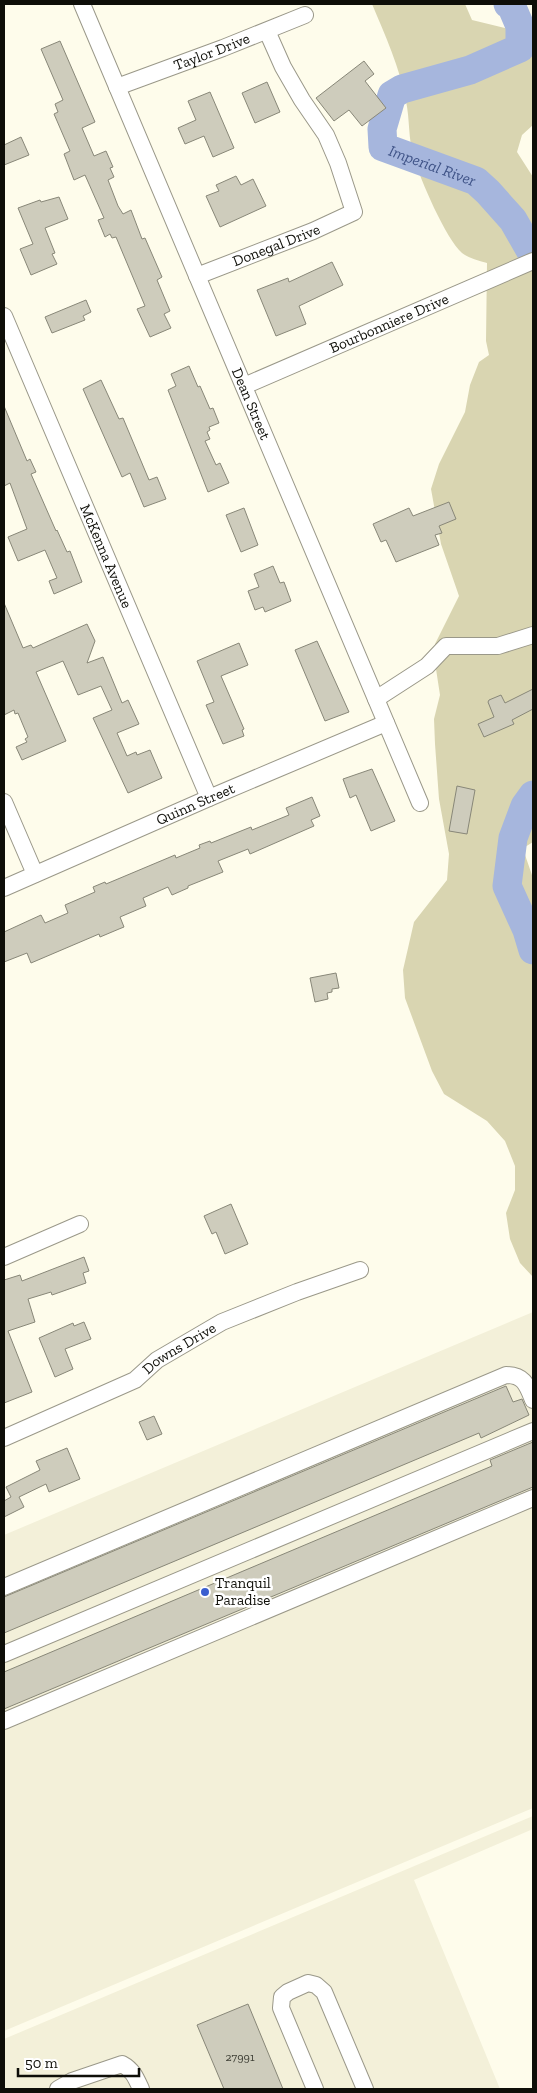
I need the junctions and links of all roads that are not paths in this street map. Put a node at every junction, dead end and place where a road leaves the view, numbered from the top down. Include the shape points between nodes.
1 (82, 4) edge
2 (305, 15) dead end
3 (267, 31) junction
4 (117, 87) junction
5 (533, 261) edge
6 (197, 276) junction
7 (4, 316) edge
8 (244, 386) junction
9 (533, 635) edge
10 (376, 699) junction
11 (386, 723) junction
12 (209, 798) junction
13 (4, 802) edge
14 (420, 804) dead end
15 (35, 874) junction
16 (4, 888) edge
17 (80, 1224) dead end
18 (4, 1257) edge
19 (360, 1270) dead end
20 (533, 1400) edge
21 (533, 1431) edge
22 (4, 1438) edge
23 (533, 1498) edge
24 (4, 1587) edge
25 (4, 1654) edge
26 (4, 1721) edge
27 (58, 2089) edge
28 (141, 2089) edge
29 (315, 2089) edge
30 (365, 2089) edge

1 - 4 street, Dean Street
2 - 3 street, Taylor Drive
3 - 4 street, Taylor Drive
3 - 6 street, Donegal Drive via 283,67 326,135 354,212
4 - 6 street, Dean Street
5 - 8 street, Bourbonniere Drive
6 - 8 street, Dean Street
7 - 12 street, McKenna Avenue
8 - 10 street, Dean Street
9 - 10 street via 498,646 446,646 427,666
10 - 11 street, Dean Street
11 - 12 street, Quinn Street
11 - 14 street, Dean Street
12 - 15 street, Quinn Street
13 - 15 street
15 - 16 street, Quinn Street
17 - 18 street
19 - 22 street, Downs Drive via 222,1322 157,1360 135,1380
20 - 24 street via 526,1383 514,1375 506,1375
21 - 25 street
23 - 26 street
27 - 28 street via 122,2064 129,2068
29 - 30 street via 281,2008 282,1997 308,1983 324,1992

